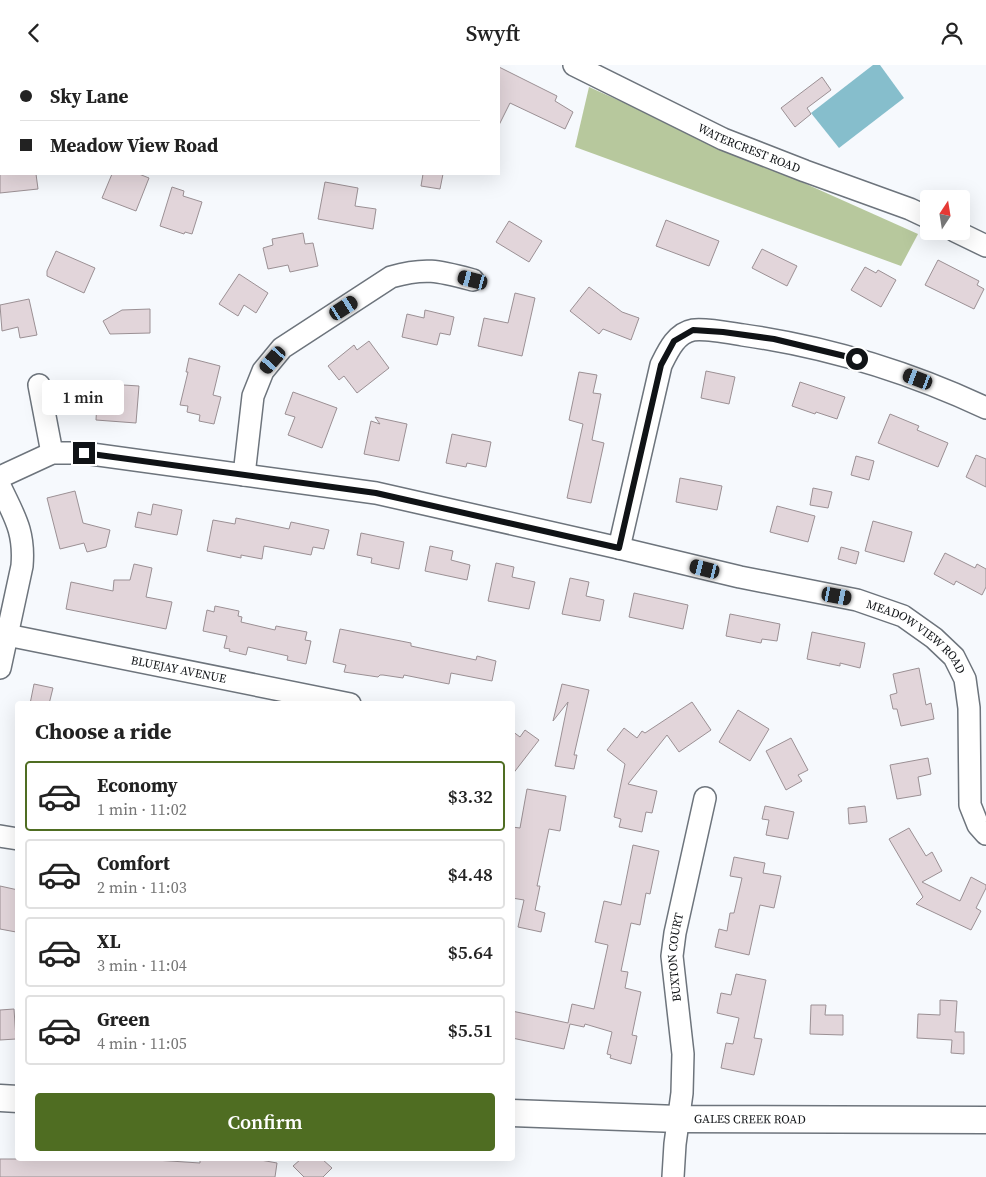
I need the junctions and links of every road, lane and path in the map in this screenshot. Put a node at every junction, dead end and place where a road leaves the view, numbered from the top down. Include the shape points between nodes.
1 (574, 65) edge
2 (920, 214) edge
3 (970, 238) edge
4 (986, 246) edge
5 (473, 280) dead end
6 (39, 385) dead end
7 (986, 409) edge
8 (52, 453) junction
9 (244, 475) junction
10 (0, 477) edge
11 (0, 486) edge
12 (619, 548) junction
13 (7, 635) junction
14 (0, 668) edge
15 (335, 701) edge
16 (705, 798) dead end
17 (986, 834) edge
18 (0, 836) edge
19 (15, 838) edge
20 (0, 1098) edge
21 (15, 1099) edge
22 (515, 1113) edge
23 (678, 1119) junction
24 (986, 1120) edge
25 (673, 1177) edge

1 - 2 street, WATERCREST ROAD via 723,139
3 - 4 street
5 - 9 street via 432,270 391,277 282,348 263,371 253,396
6 - 8 street
7 - 12 street via 953,393 843,355 774,339 693,330 674,341 661,365
8 - 9 street, MEADOW VIEW ROAD via 84,453
8 - 10 street, MEADOW VIEW ROAD
9 - 12 street, MEADOW VIEW ROAD via 376,493
11 - 13 street via 21,531 24,550
12 - 17 street, MEADOW VIEW ROAD via 740,577 857,600 903,616 934,638 954,657 965,679 969,708 970,805 978,825
13 - 14 street
13 - 15 street, BLUEJAY AVENUE
16 - 23 street, BUXTON COURT via 672,956 683,1054
18 - 19 street
20 - 21 main road
22 - 23 main road, GALES CREEK ROAD
23 - 24 main road, GALES CREEK ROAD
23 - 25 street, BUXTON COURT

